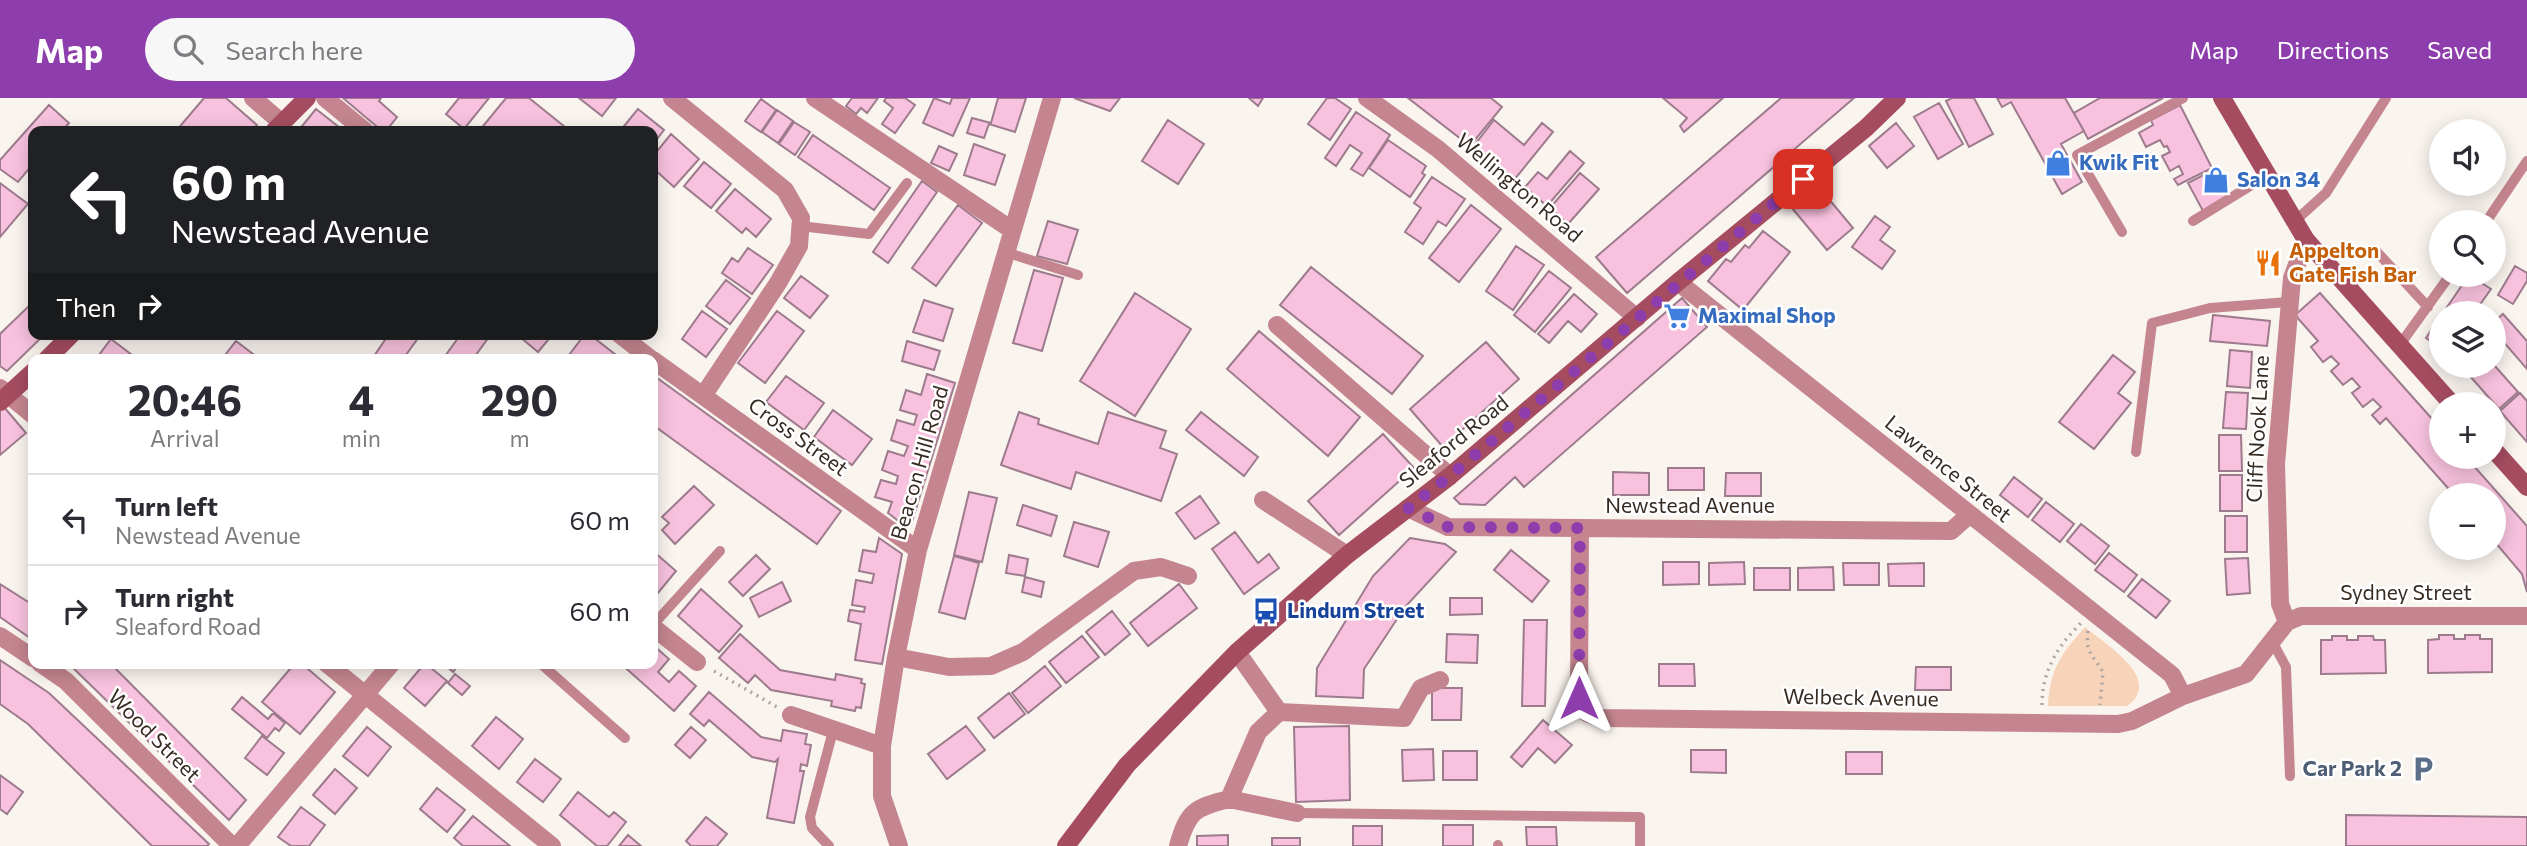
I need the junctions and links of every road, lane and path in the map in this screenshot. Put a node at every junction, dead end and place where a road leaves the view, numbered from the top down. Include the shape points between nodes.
1 (253, 98) edge
2 (307, 98) edge
3 (325, 98) edge
4 (672, 98) edge
5 (815, 98) edge
6 (1052, 98) edge
7 (1367, 98) edge
8 (1897, 98) edge
9 (2183, 98) edge
10 (2222, 98) edge
11 (2386, 98) edge
12 (277, 126) edge
13 (279, 126) edge
14 (359, 126) edge
15 (2527, 161) edge
16 (2268, 176) junction
17 (907, 183) dead end
18 (2494, 210) edge
19 (2193, 221) dead end
20 (2295, 221) junction
21 (800, 226) junction
22 (1012, 230) junction
23 (2122, 232) dead end
24 (2306, 240) junction
25 (1005, 252) junction
26 (2377, 252) dead end
27 (1078, 275) dead end
28 (1678, 282) junction
29 (2442, 287) edge
30 (2289, 302) junction
31 (2428, 307) junction
32 (1637, 318) junction
33 (1277, 325) dead end
34 (66, 340) edge
35 (626, 340) edge
36 (2399, 346) junction
37 (52, 354) edge
38 (642, 354) edge
39 (658, 365) edge
40 (28, 380) edge
41 (2441, 392) edge
42 (703, 396) junction
43 (13, 402) edge
44 (2136, 452) dead end
45 (2506, 463) edge
46 (1450, 476) junction
47 (2527, 487) edge
48 (1263, 500) dead end
49 (1408, 508) junction
50 (1969, 515) junction
51 (1580, 528) junction
52 (918, 550) junction
53 (719, 551) dead end
54 (1347, 555) junction
55 (1188, 576) dead end
56 (2092, 612) junction
57 (2527, 616) edge
58 (658, 620) edge
59 (2287, 622) junction
60 (658, 630) edge
61 (0, 636) edge
62 (2272, 641) junction
63 (1237, 652) junction
64 (28, 655) edge
65 (896, 657) junction
66 (697, 662) joint
67 (49, 669) edge
68 (334, 669) edge
69 (387, 669) edge
70 (547, 669) edge
71 (1440, 680) dead end
72 (366, 695) junction
73 (2183, 696) junction
74 (1279, 712) junction
75 (791, 715) joint
76 (2042, 723) junction
77 (2102, 724) junction
78 (834, 731) junction
79 (625, 738) dead end
80 (882, 746) junction
81 (2290, 776) dead end
82 (1229, 799) junction
83 (1297, 813) joint
84 (242, 844) edge
85 (552, 846) edge
86 (829, 846) edge
87 (899, 846) edge
88 (1066, 846) edge
89 (1178, 846) edge
90 (1640, 846) edge

1 - 12 street
2 - 13 street
3 - 14 street
4 - 21 street via 785,190 801,218
5 - 22 street
6 - 22 street, Beacon Hill Road
7 - 32 street, Wellington Road via 1438,149
8 - 28 street, Sleaford Road
9 - 23 lane via 2077,155
10 - 16 street
11 - 20 lane via 2326,193
15 - 18 lane
16 - 19 lane
16 - 20 street
17 - 21 lane via 869,234
20 - 24 street
21 - 42 street via 794,256
22 - 25 street, Beacon Hill Road
24 - 30 street, Cliff Nook Lane
24 - 36 street
25 - 27 lane
25 - 52 street, Beacon Hill Road
26 - 31 lane
28 - 32 street, Sleaford Road
28 - 50 street, Lawrence Street
29 - 31 lane
30 - 44 lane via 2210,308 2152,323
30 - 59 street, Cliff Nook Lane via 2276,464 2280,604
31 - 36 lane
32 - 46 street, Sleaford Road
33 - 46 street
34 - 37 street
35 - 38 street, Cross Street
36 - 41 street
39 - 42 street, Cross Street
40 - 43 street
42 - 52 street, Cross Street
45 - 47 street
46 - 49 street, Sleaford Road
48 - 54 street
49 - 51 street, Newstead Avenue via 1448,527
49 - 54 street, Sleaford Road
50 - 51 street, Newstead Avenue via 1951,531
50 - 56 street, Lawrence Street
51 - 76 street, Welbeck Avenue via 1579,698 1587,713 1600,718
52 - 65 street, Beacon Hill Road
53 - 58 lane
54 - 63 street, Sleaford Road
55 - 65 street via 1161,567 1134,571 1023,652 991,666 949,667
56 - 73 street, Lawrence Street via 2172,675
56 - 76 path via 2054,654 2042,688
56 - 77 path via 2086,644 2103,672
57 - 59 street, Sydney Street via 2301,616
59 - 62 street, Welbeck Avenue
60 - 66 street
61 - 64 street
62 - 73 street, Welbeck Avenue via 2246,674
62 - 81 lane via 2286,667
63 - 74 street
63 - 88 street, Sleaford Road via 1127,765
65 - 80 street, Beacon Hill Road
66 - 75 path
67 - 84 street, Wood Street
68 - 72 street
69 - 72 street
70 - 79 lane
71 - 74 street via 1421,688 1404,718
72 - 84 street
72 - 85 street
73 - 77 street, Welbeck Avenue via 2132,721
74 - 82 street via 1258,732
75 - 78 street
76 - 77 street, Welbeck Avenue
78 - 80 street
78 - 86 lane via 810,817 812,828
80 - 87 street, Beacon Hill Road via 882,796
82 - 83 street
82 - 89 street via 1207,805 1185,820
83 - 90 lane via 1640,817

